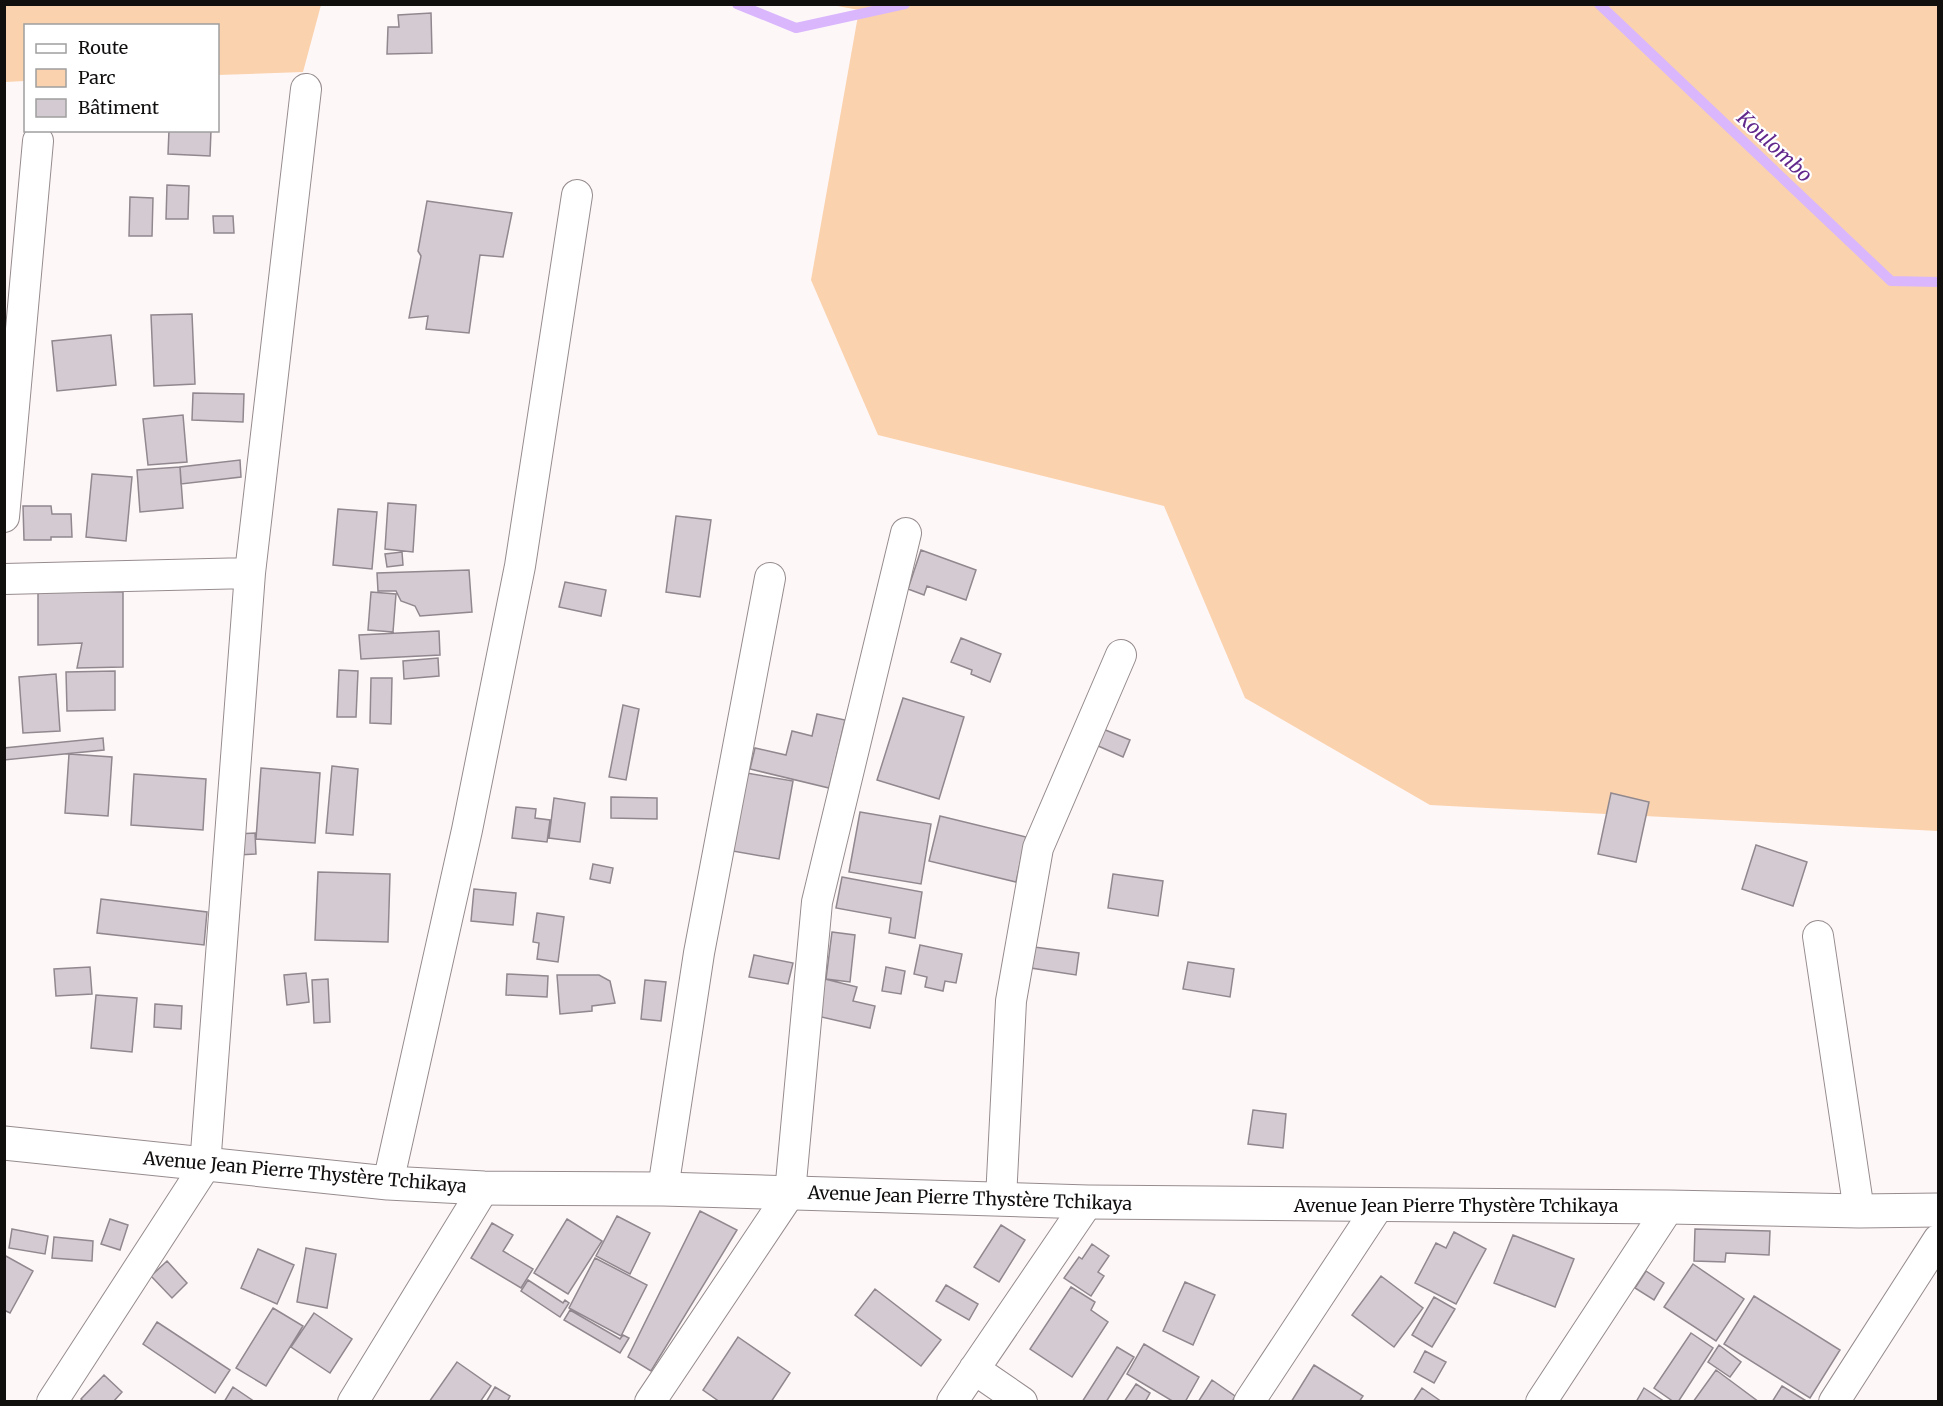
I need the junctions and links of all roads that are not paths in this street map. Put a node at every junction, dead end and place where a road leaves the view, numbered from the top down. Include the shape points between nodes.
1 (306, 89) dead end
2 (38, 141) dead end
3 (577, 195) dead end
4 (4, 517) edge
5 (906, 533) dead end
6 (250, 573) junction
7 (770, 578) dead end
8 (4, 579) edge
9 (1121, 655) dead end
10 (1818, 936) dead end
11 (4, 1143) edge
12 (205, 1166) junction
13 (388, 1183) junction
14 (484, 1188) junction
15 (663, 1189) junction
16 (790, 1193) junction
17 (1001, 1198) junction
18 (1088, 1202) junction
19 (1379, 1205) junction
20 (1669, 1207) junction
21 (1938, 1210) edge
22 (1858, 1211) junction
23 (1938, 1240) edge
24 (974, 1369) junction
25 (52, 1401) edge
26 (352, 1401) edge
27 (650, 1401) edge
28 (952, 1401) edge
29 (1022, 1401) edge
30 (1249, 1401) edge
31 (1541, 1401) edge
32 (1834, 1401) edge

1 - 6 street
2 - 4 street
3 - 13 street via 520,566 467,830
5 - 16 street via 817,902
6 - 8 street
6 - 12 street
7 - 15 street via 699,953
9 - 17 street via 1038,848 1011,1001
10 - 22 street
11 - 12 street, Avenue Jean Pierre Thystère Tchikaya
12 - 13 street, Avenue Jean Pierre Thystère Tchikaya
12 - 25 street
13 - 14 street, Avenue Jean Pierre Thystère Tchikaya
14 - 15 street, Avenue Jean Pierre Thystère Tchikaya
14 - 26 street
15 - 16 street, Avenue Jean Pierre Thystère Tchikaya
16 - 17 street, Avenue Jean Pierre Thystère Tchikaya
16 - 27 street
17 - 18 street, Avenue Jean Pierre Thystère Tchikaya
18 - 19 street, Avenue Jean Pierre Thystère Tchikaya
18 - 24 street
19 - 20 street, Avenue Jean Pierre Thystère Tchikaya
19 - 30 street
20 - 22 street, Avenue Jean Pierre Thystère Tchikaya
20 - 31 street
21 - 22 street, Avenue Jean Pierre Thystère Tchikaya
23 - 32 street
24 - 28 street
24 - 29 street

